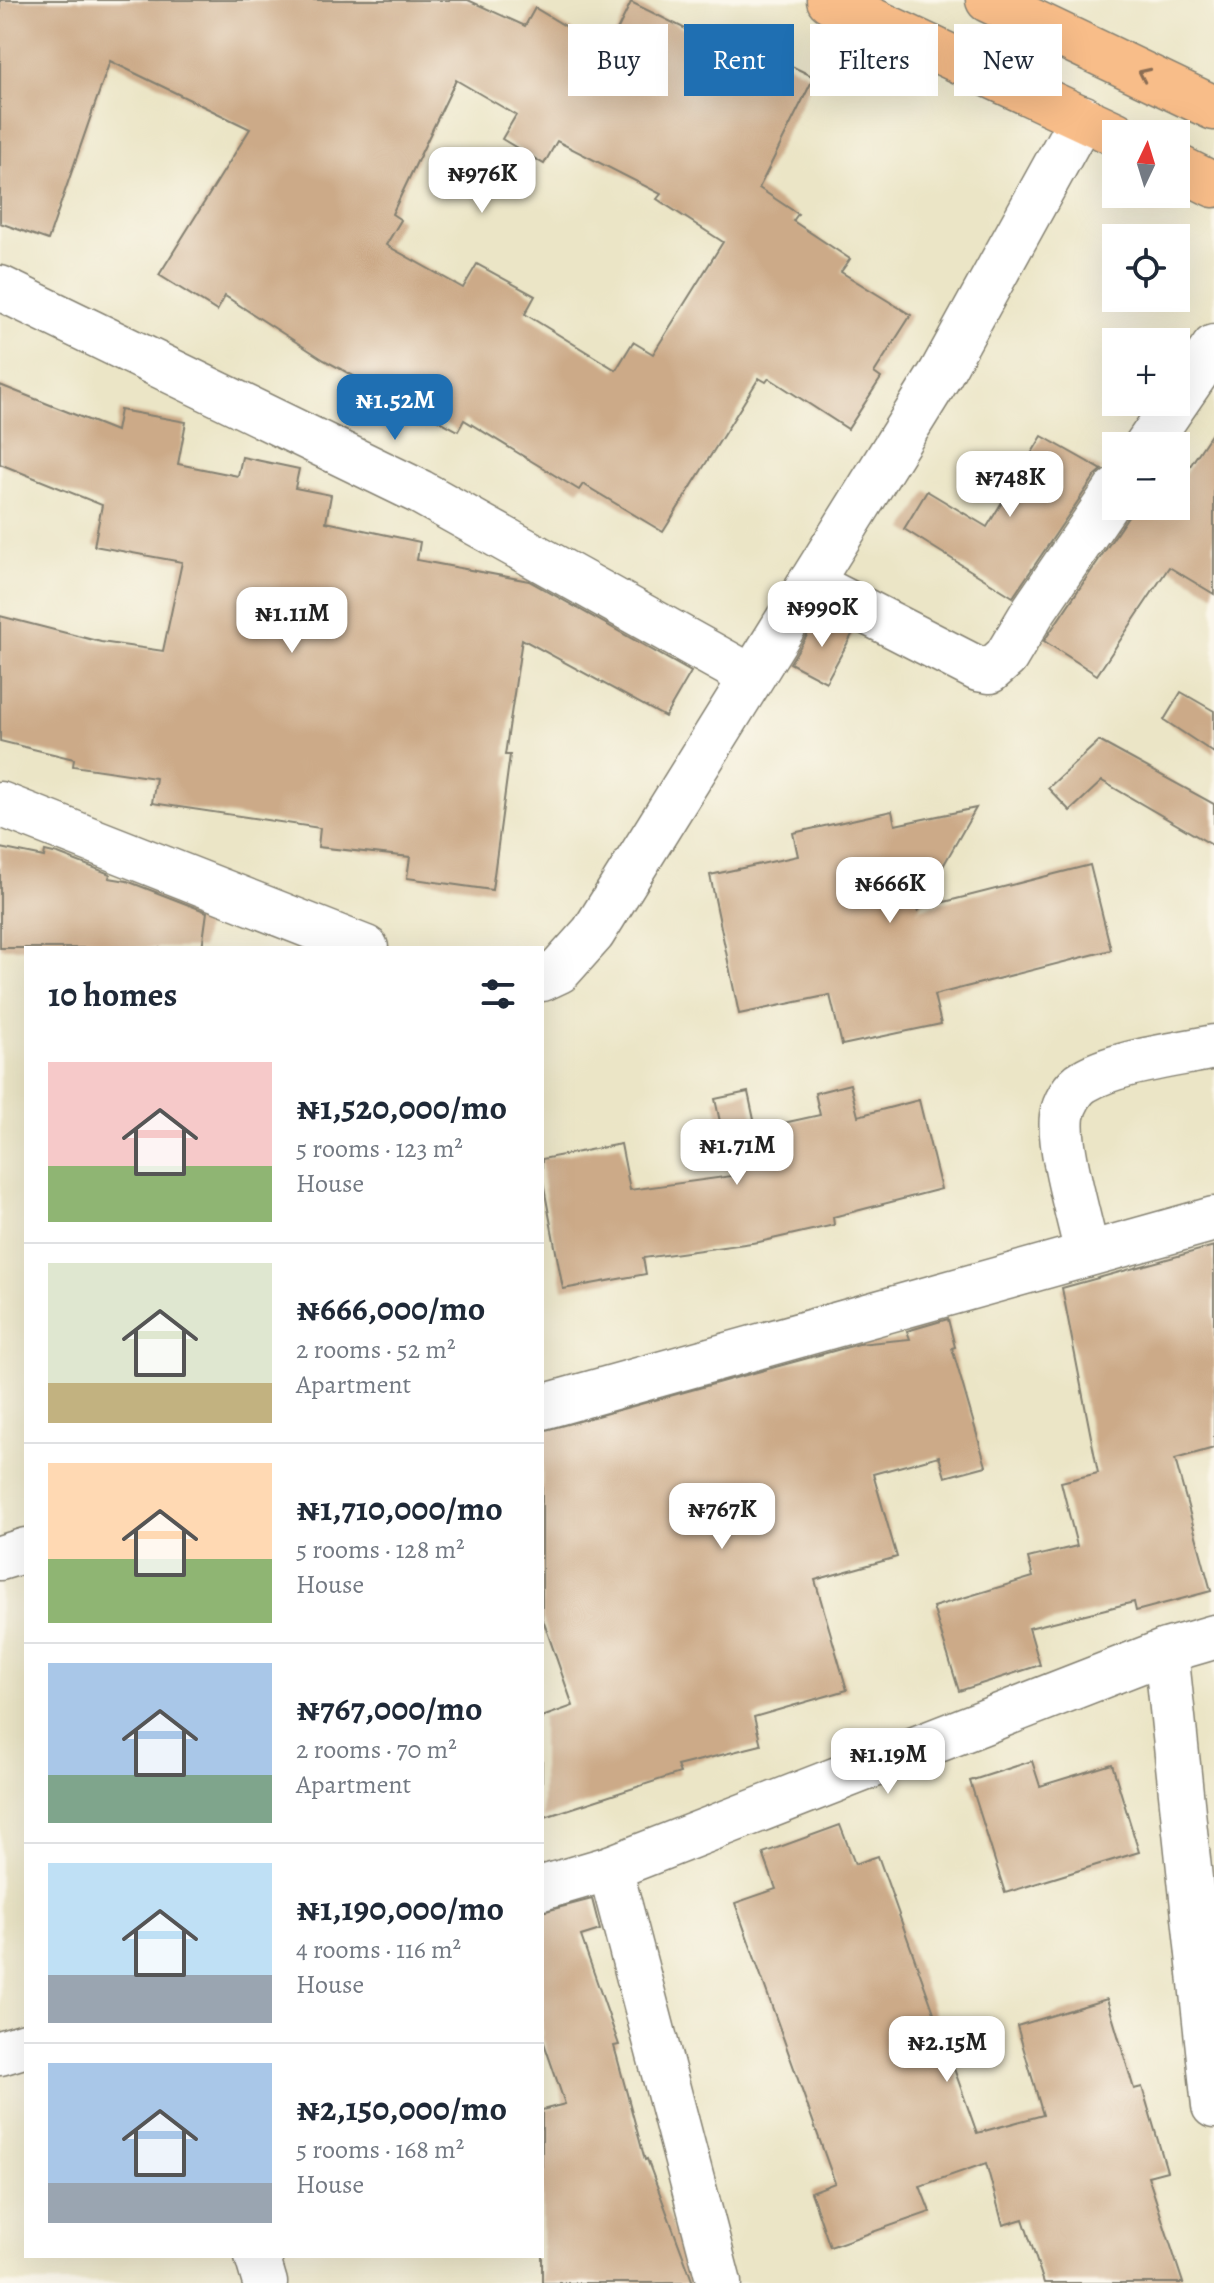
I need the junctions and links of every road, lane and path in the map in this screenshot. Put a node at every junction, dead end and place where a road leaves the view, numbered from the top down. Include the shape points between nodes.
1 (988, 0) edge
2 (845, 3) edge
3 (1214, 108) edge
4 (1099, 126) edge
5 (1190, 173) edge
6 (1214, 185) edge
7 (0, 288) edge
8 (1214, 347) edge
9 (1156, 432) edge
10 (1102, 510) edge
11 (810, 583) junction
12 (750, 676) junction
13 (0, 804) edge
14 (361, 946) edge
15 (544, 978) edge
16 (1214, 1047) edge
17 (1214, 1219) edge
18 (1087, 1254) junction
19 (544, 1406) edge
20 (24, 1551) edge
21 (0, 1558) edge
22 (1214, 1637) edge
23 (1166, 1651) junction
24 (610, 1868) junction
25 (544, 1887) edge
26 (24, 2046) edge
27 (0, 2053) edge
28 (1214, 2106) edge
29 (258, 2258) edge
30 (265, 2283) edge
31 (719, 2283) edge

3 -> 1 main road
2 - 4 main road
4 - 11 street
5 - 6 main road
7 - 12 street via 420,492
8 - 9 street
10 - 11 street via 1006,657 990,671
11 - 12 street
12 - 15 street via 593,933 559,971
13 - 14 street
16 - 18 street via 1103,1072 1080,1082 1068,1099 1062,1139
17 - 18 street
18 - 19 street
20 - 21 street
22 - 23 street
23 - 24 street
23 - 28 street
24 - 25 street
24 - 31 street
26 - 27 street
29 - 30 street

